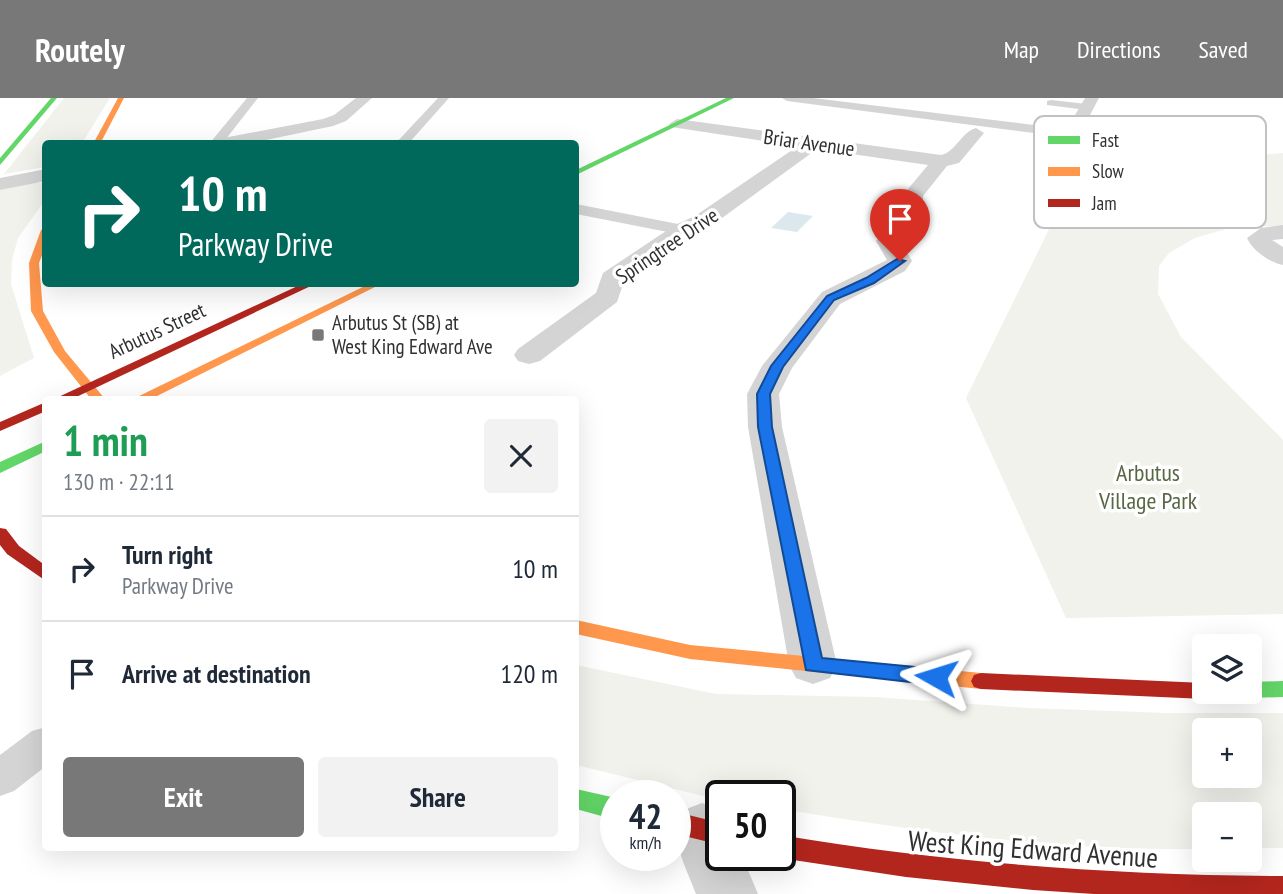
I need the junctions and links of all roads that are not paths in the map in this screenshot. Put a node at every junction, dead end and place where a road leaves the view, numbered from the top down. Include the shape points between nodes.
1 (54, 98) edge
2 (121, 98) edge
3 (253, 98) edge
4 (365, 98) edge
5 (444, 98) edge
6 (731, 98) edge
7 (787, 98) edge
8 (1089, 102) edge
9 (1051, 103) dead end
10 (677, 124) junction
11 (1034, 129) edge
12 (976, 133) dead end
13 (98, 140) edge
14 (219, 140) edge
15 (237, 140) edge
16 (405, 140) edge
17 (814, 143) junction
18 (941, 161) junction
19 (0, 163) edge
20 (579, 172) edge
21 (42, 176) edge
22 (0, 184) edge
23 (579, 210) edge
24 (683, 230) junction
25 (1283, 232) edge
26 (42, 241) edge
27 (1283, 258) edge
28 (304, 287) edge
29 (370, 287) edge
30 (528, 355) dead end
31 (93, 393) edge
32 (146, 396) edge
33 (42, 408) edge
34 (0, 427) edge
35 (42, 447) edge
36 (0, 468) edge
37 (0, 533) edge
38 (42, 572) edge
39 (579, 628) edge
40 (813, 665) junction
41 (1283, 689) edge
42 (1262, 690) edge
43 (1192, 691) edge
44 (42, 746) edge
45 (0, 778) edge
46 (579, 800) edge
47 (600, 805) edge
48 (699, 829) edge
49 (796, 849) edge
50 (1283, 889) edge
51 (727, 894) edge

1 - 19 main road
2 - 13 main road
3 - 14 lane
4 - 15 street via 327,123
5 - 16 lane
6 - 10 main road
7 - 11 lane
8 - 9 lane
10 - 17 street, Briar Avenue
10 - 20 main road
12 - 18 street via 953,159
17 - 18 street, Briar Avenue
17 - 24 street, Springtree Drive via 703,221
18 - 40 street via 913,195 912,210 888,241 900,261 831,298 777,366 764,394 765,427
21 - 22 street
23 - 24 lane
24 - 30 street, Springtree Drive via 612,278 608,296
25 - 27 street via 1259,238
26 - 31 main road via 34,263 37,311 60,352
28 - 31 main road, Arbutus Street
29 - 32 main road
33 - 34 main road
35 - 36 main road
37 - 38 main road via 13,550
39 - 40 main road via 690,652
40 - 43 main road via 1010,684
41 - 42 main road
44 - 45 lane
46 - 47 main road
48 - 51 street
49 - 50 main road, West King Edward Avenue via 854,860 1044,880

